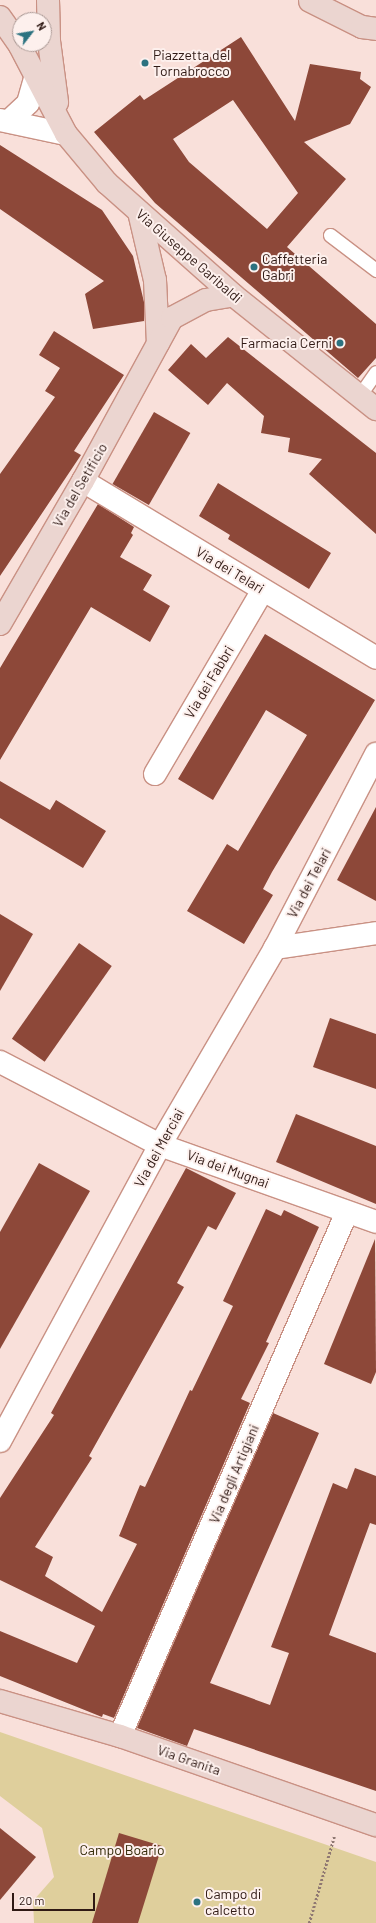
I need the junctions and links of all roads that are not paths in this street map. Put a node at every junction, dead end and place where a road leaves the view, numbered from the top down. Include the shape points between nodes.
1 (48, 0) edge
2 (307, 0) edge
3 (310, 0) edge
4 (315, 0) edge
5 (0, 17) edge
6 (376, 29) edge
7 (36, 75) junction
8 (4, 120) edge
9 (66, 134) junction
10 (139, 212) junction
11 (330, 235) dead end
12 (376, 270) edge
13 (233, 296) junction
14 (158, 346) junction
15 (376, 372) edge
16 (359, 396) junction
17 (376, 409) edge
18 (83, 481) junction
19 (263, 590) junction
20 (0, 624) edge
21 (376, 658) edge
22 (376, 754) edge
23 (155, 774) dead end
24 (376, 933) edge
25 (275, 948) junction
26 (0, 1062) edge
27 (160, 1145) junction
28 (347, 1212) junction
29 (376, 1222) edge
30 (0, 1441) edge
31 (0, 1700) edge
32 (120, 1736) junction
33 (376, 1825) edge

1 - 9 main road via 53,83
2 - 3 main road
3 - 4 main road
3 - 6 main road via 362,27
5 - 7 main road
7 - 8 street via 28,103
7 - 9 main road
8 - 9 street
9 - 10 main road, Via Giuseppe Garibaldi via 107,183
10 - 13 main road, Via Giuseppe Garibaldi
10 - 14 main road via 156,280
11 - 12 lane
13 - 14 main road, Via del Setificio via 206,300 172,318
13 - 16 main road, Via Giuseppe Garibaldi
14 - 18 main road, Via del Setificio
15 - 16 lane
16 - 17 main road, Via Giuseppe Garibaldi
18 - 19 street, Via dei Telari
18 - 20 main road, Via del Setificio
19 - 21 street, Via dei Telari
19 - 23 street, Via dei Fabbri
22 - 25 street, Via dei Telari
24 - 25 street
25 - 27 street, Via dei Merciai
26 - 27 street, Via dei Mugnai
27 - 28 street, Via dei Mugnai
27 - 30 street, Via dei Merciai
28 - 29 street, Via dei Mugnai
28 - 32 street, Via degli Artigiani
31 - 32 main road, Via Granita
32 - 33 main road, Via Granita

